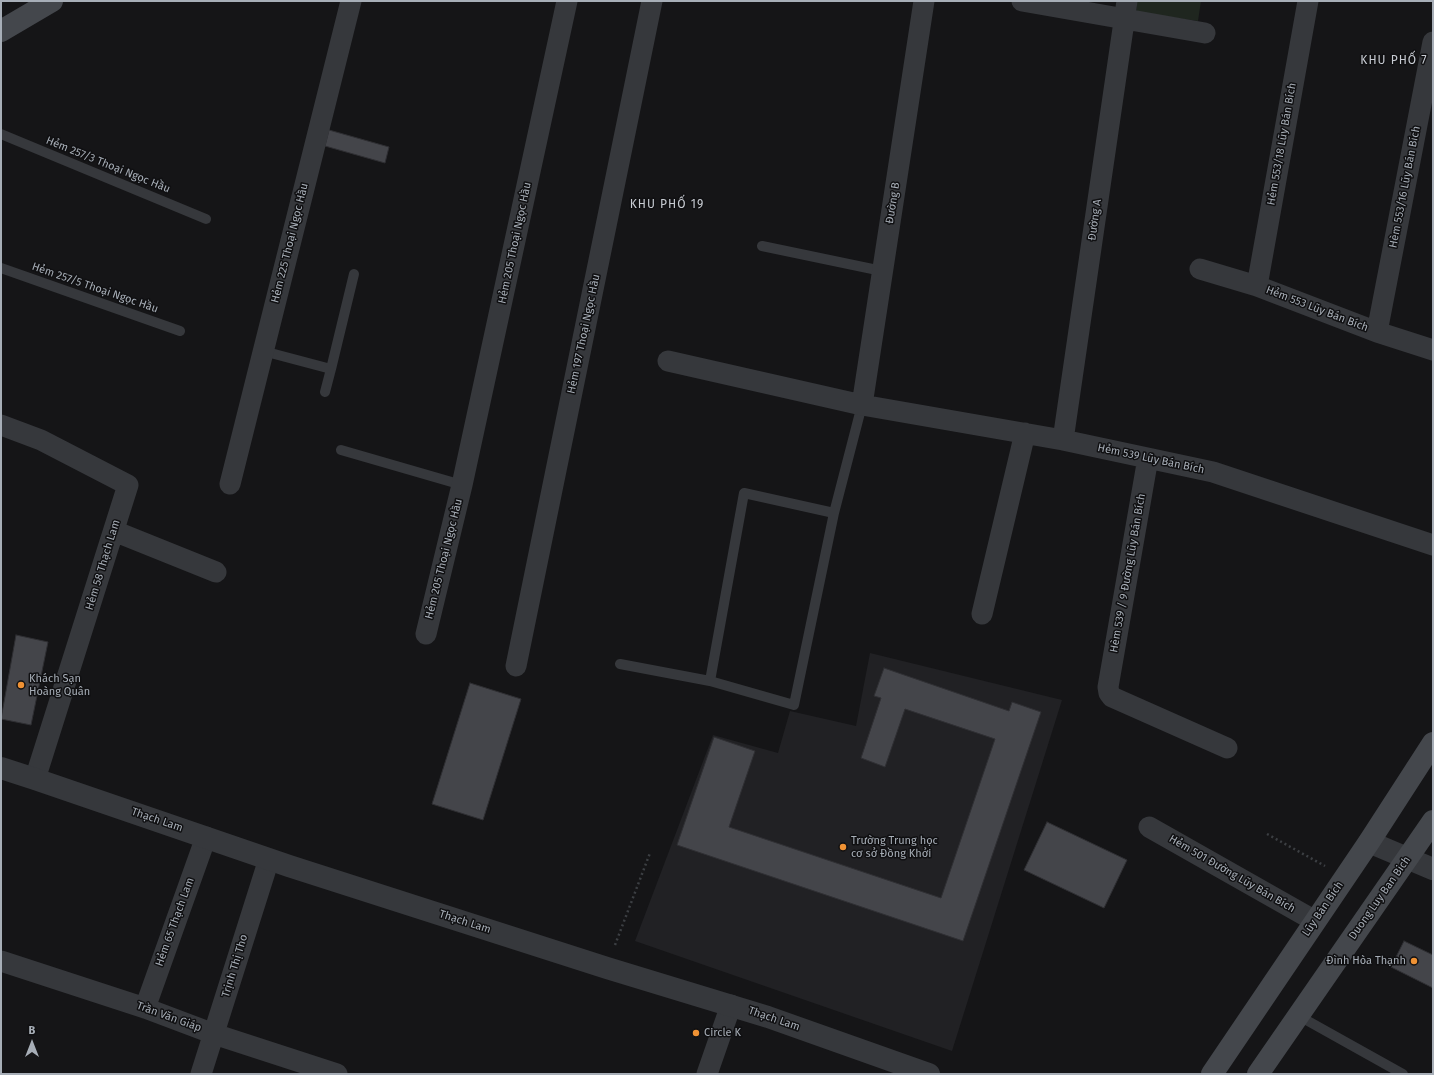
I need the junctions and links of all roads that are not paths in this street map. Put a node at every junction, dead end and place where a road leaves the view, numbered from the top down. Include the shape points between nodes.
1 (52, 1) edge
2 (351, 1) edge
3 (567, 1) edge
4 (652, 1) edge
5 (924, 1) edge
6 (1022, 1) edge
7 (1308, 1) edge
8 (1126, 10) edge
9 (1, 31) edge
10 (1205, 34) dead end
11 (1433, 42) edge
12 (1, 134) edge
13 (206, 219) dead end
14 (762, 246) dead end
15 (1, 268) edge
16 (1200, 269) dead end
17 (882, 271) junction
18 (354, 274) dead end
19 (1257, 286) junction
20 (180, 331) dead end
21 (1377, 332) junction
22 (1433, 350) edge
23 (263, 351) junction
24 (668, 360) dead end
25 (331, 369) junction
26 (325, 392) dead end
27 (862, 405) junction
28 (1, 425) edge
29 (1025, 433) junction
30 (1063, 440) junction
31 (341, 450) dead end
32 (1148, 458) junction
33 (230, 484) dead end
34 (462, 485) junction
35 (834, 513) junction
36 (114, 531) junction
37 (1433, 545) edge
38 (216, 572) dead end
39 (982, 614) dead end
40 (426, 634) dead end
41 (620, 664) dead end
42 (516, 666) dead end
43 (710, 681) junction
44 (1433, 743) edge
45 (1227, 748) dead end
46 (1, 768) edge
47 (35, 778) junction
48 (1433, 821) edge
49 (1149, 827) dead end
50 (206, 837) junction
51 (1369, 842) junction
52 (269, 859) junction
53 (1407, 859) junction
54 (1433, 869) edge
55 (1315, 921) junction
56 (1, 961) edge
57 (731, 1005) junction
58 (145, 1008) junction
59 (1298, 1016) junction
60 (214, 1034) junction
61 (902, 1070) edge
62 (201, 1074) edge
63 (337, 1074) edge
64 (708, 1074) edge
65 (929, 1074) edge
66 (1212, 1074) edge
67 (1258, 1074) edge
68 (1403, 1074) edge

1 - 9 main road
2 - 23 street, Hẻm 225 Thoại Ngọc Hầu
3 - 34 street, Hẻm 205 Thoại Ngọc Hầu
4 - 42 street, Hẻm 197 Thoại Ngọc Hầu
5 - 17 street, Đường B
6 - 8 street
7 - 19 street, Hẻm 553/18 Lũy Bán Bích
8 - 10 street
8 - 30 street, Đường A
11 - 21 street, Hèm 553/16 Lũy Bán Bích
12 - 13 lane, Hẻm 257/3 Thoại Ngọc Hầu
14 - 17 lane
15 - 20 lane, Hẻm 257/5 Thoại Ngọc Hầu
16 - 19 street, Hẻm 553 Lũy Bán Bích
17 - 27 street, Đường B
18 - 25 lane
19 - 21 street, Hẻm 553 Lũy Bán Bích
21 - 22 street, Hẻm 553 Lũy Bán Bích
23 - 25 lane
23 - 33 street, Hẻm 225 Thoại Ngọc Hầu
24 - 27 street, Hẻm 539 Lũy Bán Bích
25 - 26 lane
27 - 29 street, Hẻm 539 Lũy Bán Bích
27 - 35 lane
28 - 36 street, Hẻm 58 Thạch Lam via 41,440 128,485
29 - 30 street, Hẻm 539 Lũy Bán Bích
29 - 39 street
30 - 32 street, Hẻm 539 Lũy Bán Bích
31 - 34 lane, Hẻm 205 Thoại Ngọc Hầu
32 - 37 street, Hẻm 539 Lũy Bán Bích via 1213,472
32 - 45 street, Hèm 539 / 9 Đường Lũy Bán Bích via 1109,693 1112,697
34 - 40 street, Hẻm 205 Thoại Ngọc Hầu
35 - 43 lane via 744,493
35 - 43 lane via 794,705
36 - 38 street
36 - 47 street, Hẻm 58 Thạch Lam
41 - 43 lane
44 - 51 main road, Lũy Bán Bích
46 - 47 street, Thạch Lam
47 - 50 street, Thạch Lam
48 - 53 main road, Duong Luy Ban Bich
49 - 55 street, Hẻm 501 Đường Lũy Bán Bích
50 - 52 street, Thạch Lam
50 - 58 street, Hẻm 65 Thạch Lam
51 - 53 street
51 - 55 main road, Lũy Bán Bích
52 - 57 street, Thạch Lam via 607,968
52 - 60 street, Trịnh Thị Tho
53 - 54 street
53 - 59 main road, Duong Luy Ban Bich
55 - 66 main road, Lũy Bán Bích
56 - 58 street, Trần Văn Giáp
57 - 61 street, Thạch Lam
57 - 64 street
58 - 60 street, Trần Văn Giáp
59 - 67 main road, Duong Luy Ban Bich
59 - 68 lane
60 - 62 street, Trịnh Thị Tho
60 - 63 street, Trần Văn Giáp
61 - 65 street, Thạch Lam

